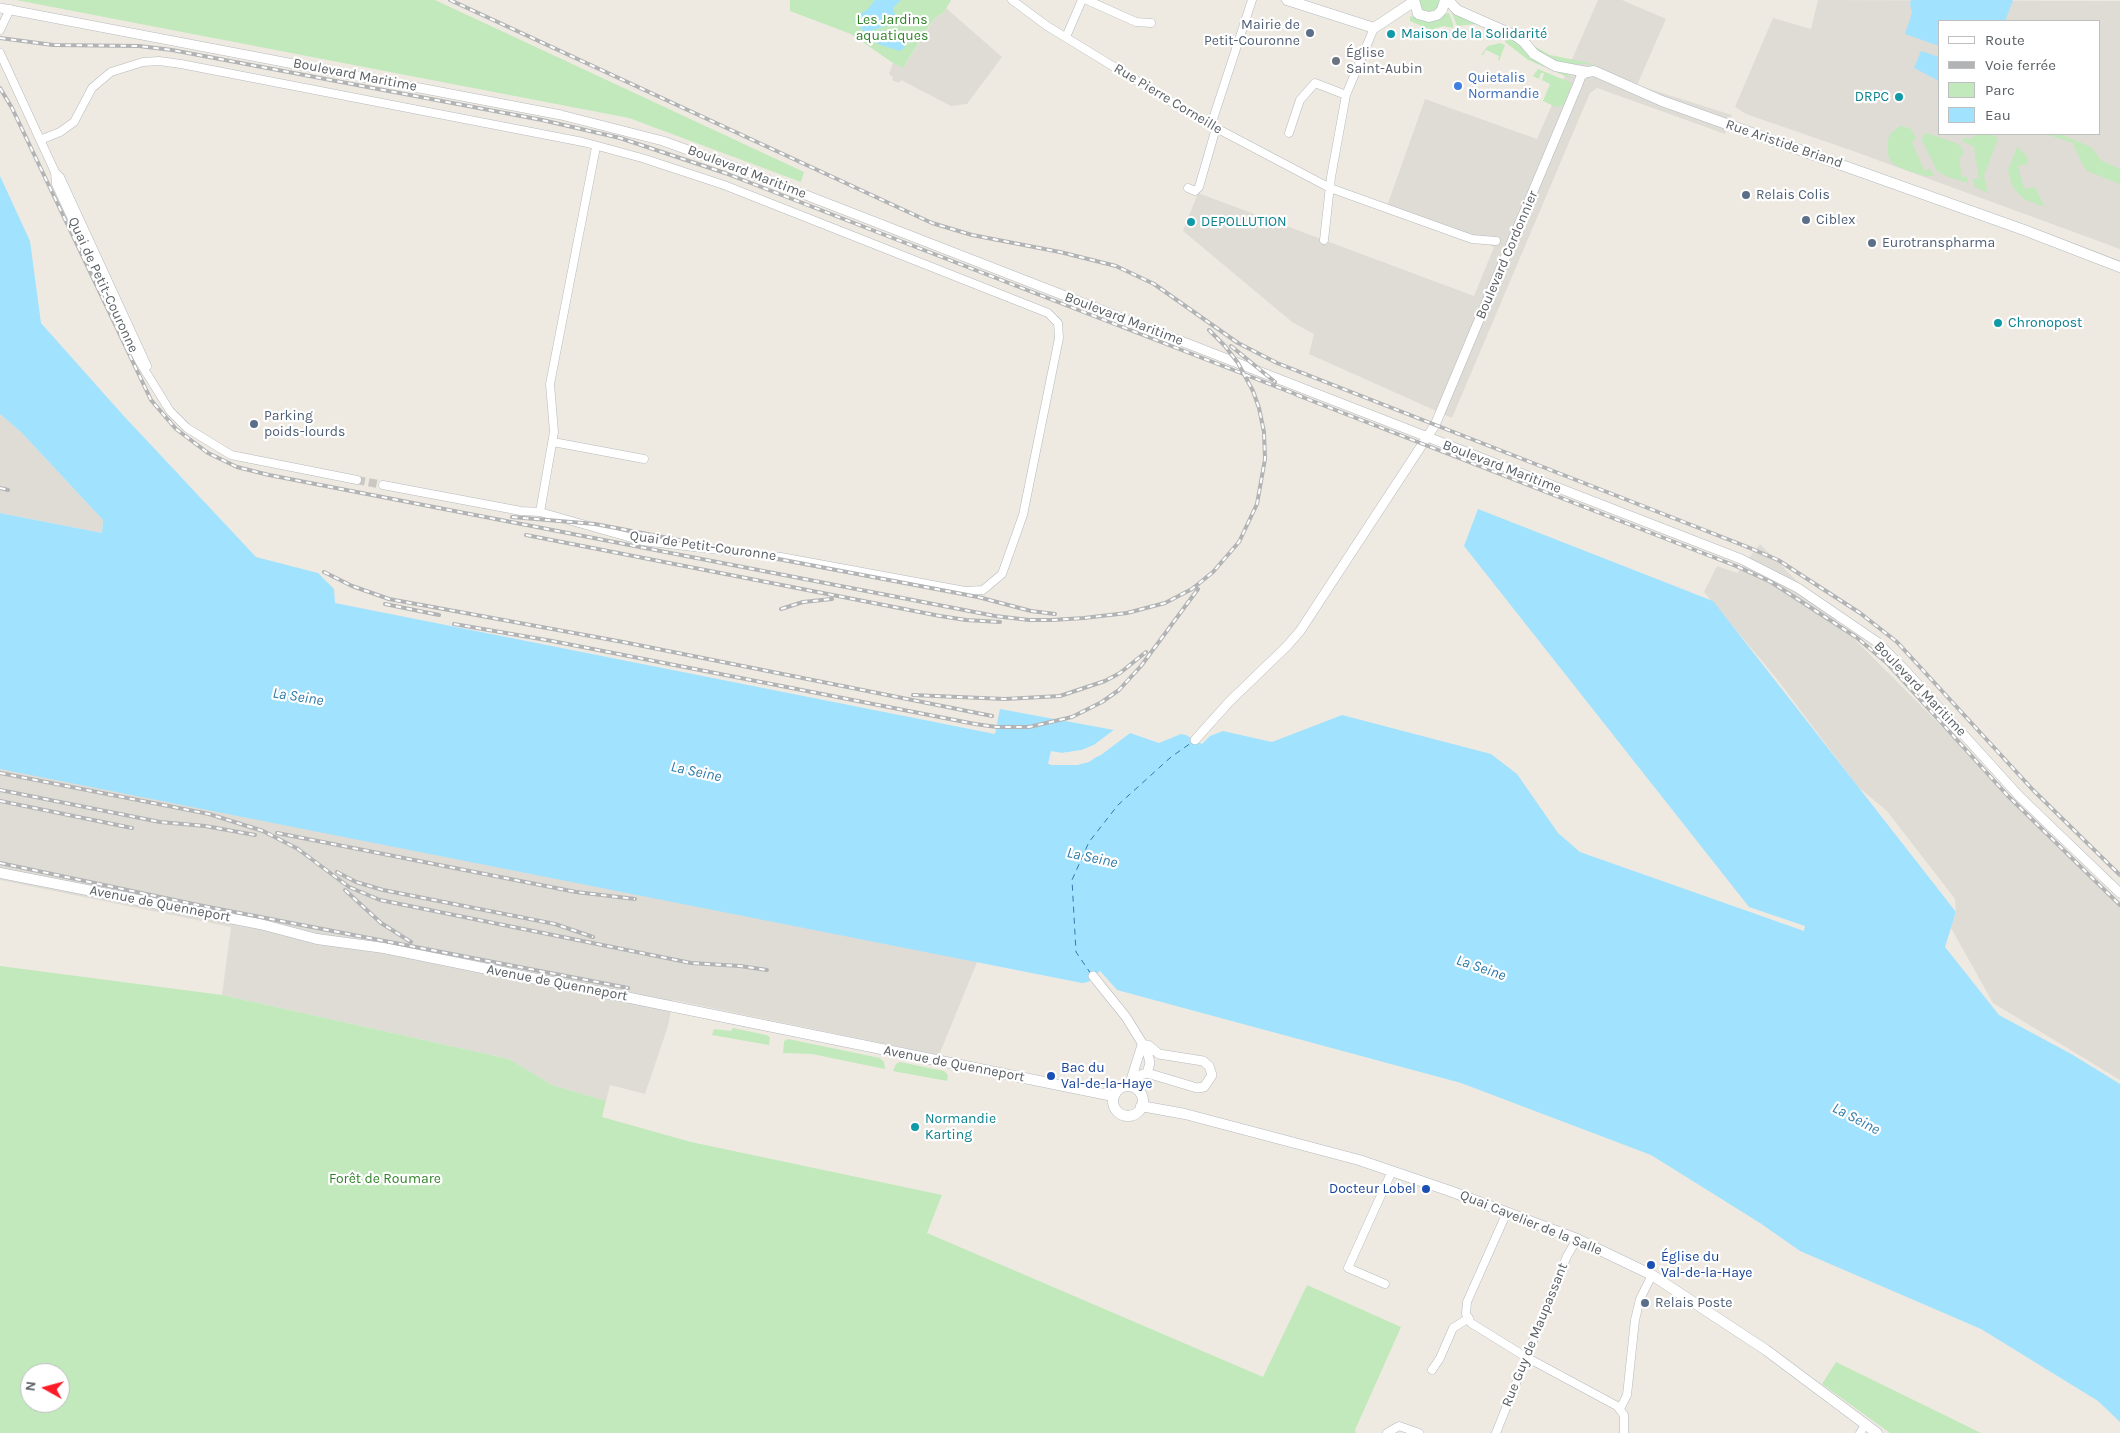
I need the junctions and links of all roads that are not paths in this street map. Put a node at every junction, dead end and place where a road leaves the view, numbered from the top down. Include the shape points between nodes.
1 (1012, 0) edge
2 (1082, 0) edge
3 (1088, 0) edge
4 (1252, 0) edge
5 (1287, 0) edge
6 (1414, 1) edge
7 (1445, 3) edge
8 (1315, 4) edge
9 (0, 8) edge
10 (10, 9) junction
11 (1398, 14) junction
12 (1418, 14) junction
13 (1151, 23) dead end
14 (1374, 28) junction
15 (0, 30) edge
16 (1066, 37) junction
17 (0, 53) edge
18 (1586, 72) junction
19 (1346, 95) junction
20 (1213, 127) junction
21 (1289, 133) dead end
22 (40, 140) junction
23 (596, 147) junction
24 (1188, 188) dead end
25 (1330, 188) junction
26 (1324, 240) dead end
27 (1496, 241) dead end
28 (2120, 268) edge
29 (1427, 438) junction
30 (553, 442) junction
31 (644, 459) dead end
32 (357, 480) tunnel mouth
33 (383, 485) tunnel mouth
34 (540, 512) junction
35 (1195, 740) dead end
36 (0, 873) edge
37 (2120, 893) edge
38 (1093, 976) dead end
39 (1142, 1045) junction
40 (1147, 1073) junction
41 (1133, 1088) junction
42 (1113, 1096) junction
43 (1141, 1106) junction
44 (1392, 1171) junction
45 (1507, 1212) junction
46 (1577, 1239) junction
47 (1652, 1275) junction
48 (1385, 1284) dead end
49 (1469, 1318) junction
50 (1526, 1357) junction
51 (1432, 1370) dead end
52 (1620, 1409) junction
53 (1863, 1429) edge
54 (1387, 1433) edge
55 (1419, 1433) edge
56 (1496, 1433) edge
57 (1624, 1433) edge
58 (1877, 1433) edge

1 - 16 street, Rue Pierre Corneille
2 - 16 street
3 - 13 street via 1136,22
4 - 20 street
5 - 8 main road
6 - 11 main road
6 - 12 main road
7 - 12 main road, Rue Aristide Briand via 1437,15
7 - 18 main road, Rue Aristide Briand via 1516,36 1544,62
8 - 14 main road
9 - 10 street, Boulevard Maritime
10 - 15 street
10 - 29 street, Boulevard Maritime via 561,115 663,141
11 - 12 main road, Rue Aristide Briand
11 - 14 main road
14 - 19 street
16 - 20 street, Rue Pierre Corneille
17 - 22 street, Quai de Petit-Couronne
18 - 28 main road, Rue Aristide Briand via 1594,71 1662,101 2006,223
18 - 29 street, Boulevard Cordonnier via 1581,76 1440,415
19 - 21 street via 1315,83 1300,100
19 - 25 street
20 - 24 street via 1199,187 1195,191
20 - 25 street, Rue Pierre Corneille
22 - 23 street via 74,122 92,88 111,72 128,65 159,61 447,115
22 - 32 street, Quai de Petit-Couronne via 55,172 56,184 136,356 170,411 187,428 231,455
23 - 30 street via 550,384
23 - 34 street, Quai de Petit-Couronne via 642,158 724,185 1039,309 1054,317 1058,323 1059,338 1023,515 1002,574 983,590 964,591 781,557 642,541
25 - 26 street
25 - 27 street, Rue Pierre Corneille via 1472,239
29 - 35 street, Boulevard Cordonnier via 1300,631
29 - 37 street, Boulevard Maritime via 1741,559 1826,606 1877,642 2019,796
30 - 31 street
30 - 34 street
33 - 34 street, Quai de Petit-Couronne
36 - 42 main road, Avenue de Quenneport
38 - 39 street via 1126,1016
39 - 40 street via 1150,1063
39 - 40 street via 1159,1054 1203,1060 1212,1075 1204,1087 1198,1088
39 - 41 street
40 - 41 street via 1140,1076
41 - 42 main road via 1121,1088
41 - 43 main road via 1142,1097
42 - 43 main road via 1113,1106 1123,1115 1136,1113
43 - 44 main road, Quai Cavelier de la Salle via 1252,1131
44 - 45 main road, Quai Cavelier de la Salle
44 - 48 street via 1348,1268
45 - 46 main road, Quai Cavelier de la Salle
45 - 49 street via 1467,1302
46 - 47 main road, Quai Cavelier de la Salle
46 - 50 street, Rue Guy de Maupassant
47 - 52 street via 1640,1299 1627,1395
47 - 53 main road, Quai Cavelier de la Salle via 1766,1350
49 - 50 street via 1471,1323
49 - 51 street via 1454,1328
50 - 52 street
50 - 56 street, Rue Guy de Maupassant
52 - 57 street via 1624,1414
53 - 58 main road, Quai Cavelier de la Salle
54 - 55 street via 1399,1426

